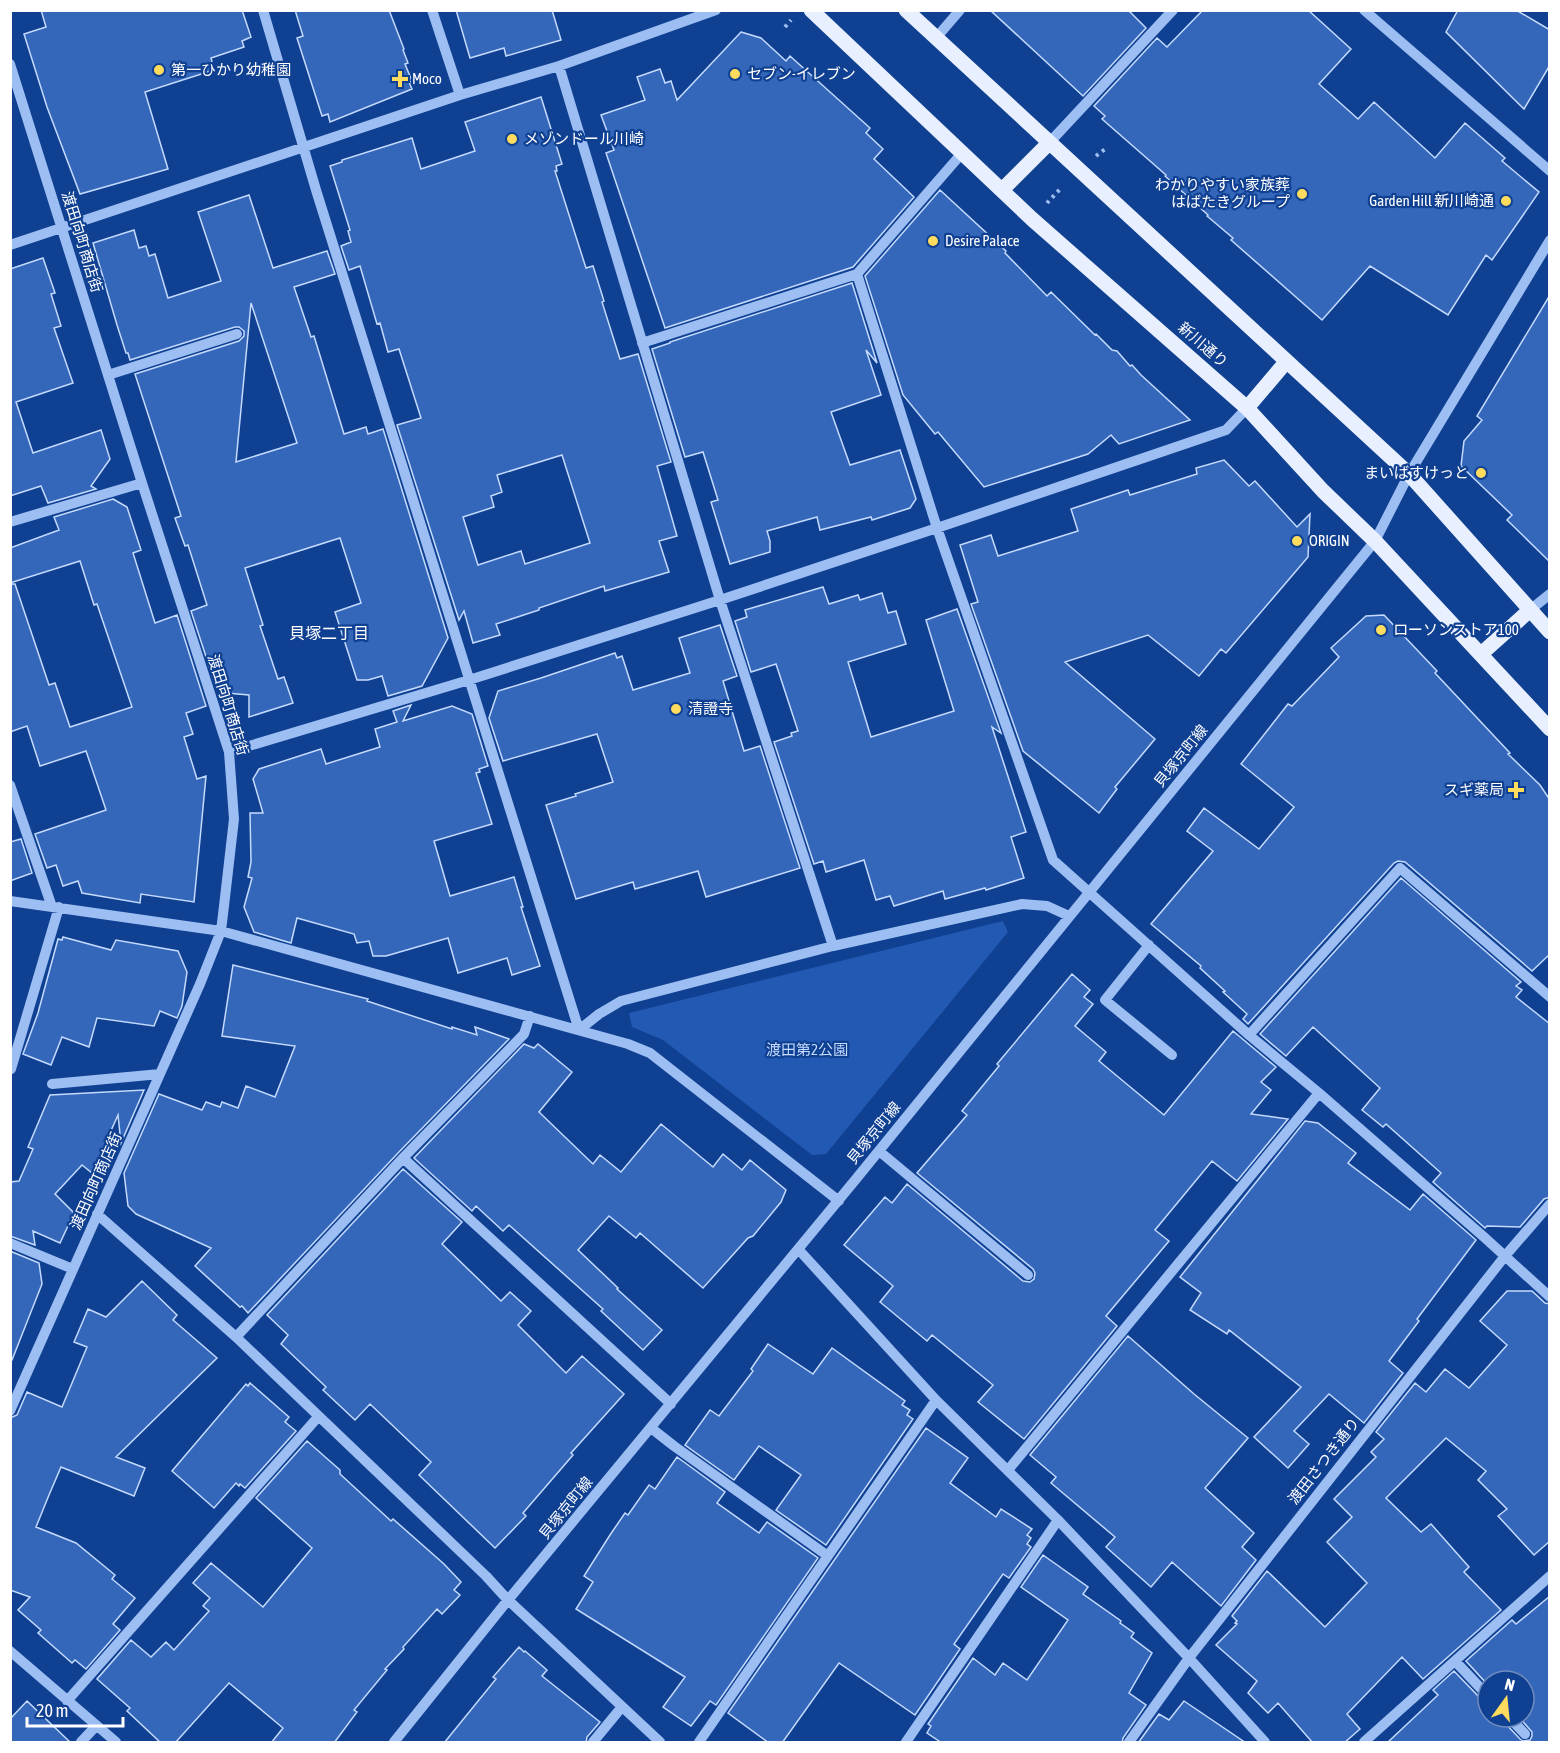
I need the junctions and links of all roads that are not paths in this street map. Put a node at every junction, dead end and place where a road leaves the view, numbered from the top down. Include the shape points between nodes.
1 (263, 10) edge
2 (432, 10) edge
3 (716, 10) edge
4 (811, 10) edge
5 (906, 10) edge
6 (960, 10) edge
7 (1173, 10) edge
8 (1364, 10) edge
9 (936, 38) junction
10 (10, 64) edge
11 (559, 66) junction
12 (460, 95) junction
13 (1049, 143) junction
14 (304, 147) junction
15 (963, 152) junction
16 (1550, 171) edge
17 (1002, 190) junction
18 (62, 228) junction
19 (1550, 240) edge
20 (10, 245) edge
21 (857, 274) junction
22 (237, 334) dead end
23 (642, 343) junction
24 (1286, 362) junction
25 (108, 375) junction
26 (1247, 408) junction
27 (1408, 474) junction
28 (142, 483) junction
29 (10, 522) edge
30 (937, 528) junction
31 (1376, 541) junction
32 (1550, 594) edge
33 (720, 600) junction
34 (1530, 610) junction
35 (1550, 632) edge
36 (1481, 654) junction
37 (469, 680) junction
38 (1550, 729) edge
39 (229, 752) junction
40 (10, 785) edge
41 (1089, 891) junction
42 (10, 901) edge
43 (55, 907) junction
44 (1069, 916) junction
45 (221, 931) junction
46 (1149, 945) junction
47 (833, 946) junction
48 (1550, 998) edge
49 (530, 1016) junction
50 (579, 1030) junction
51 (1249, 1035) junction
52 (1172, 1055) dead end
53 (11, 1069) edge
54 (160, 1074) junction
55 (51, 1084) dead end
56 (1319, 1093) junction
57 (879, 1151) junction
58 (403, 1158) junction
59 (838, 1201) junction
60 (1550, 1204) edge
61 (97, 1214) junction
62 (10, 1243) edge
63 (799, 1250) junction
64 (1505, 1256) junction
65 (73, 1269) junction
66 (1028, 1275) dead end
67 (1550, 1297) edge
68 (236, 1337) junction
69 (936, 1400) junction
70 (671, 1404) junction
71 (10, 1411) edge
72 (318, 1417) junction
73 (651, 1428) junction
74 (1008, 1470) junction
75 (1058, 1520) junction
76 (828, 1556) junction
77 (1550, 1576) edge
78 (508, 1600) junction
79 (10, 1652) edge
80 (1189, 1658) junction
81 (1455, 1661) junction
82 (1476, 1683) edge
83 (67, 1701) junction
84 (621, 1708) junction
85 (96, 1726) junction
86 (1520, 1729) edge
87 (1525, 1734) dead end
88 (81, 1743) edge
89 (116, 1743) edge
90 (394, 1743) edge
91 (593, 1743) edge
92 (660, 1743) edge
93 (699, 1743) edge
94 (906, 1743) edge
95 (1129, 1743) edge
96 (1265, 1743) edge
97 (1364, 1743) edge

1 - 14 street
2 - 12 street
3 - 11 street
4 - 15 main road, 新川通り
5 - 9 main road
6 - 9 street
7 - 13 street
8 - 16 street
9 - 13 main road
10 - 18 street, 渡田向町商店街
11 - 12 street
11 - 23 street
12 - 14 street
13 - 17 main road
13 - 24 main road
14 - 18 street
14 - 37 street
15 - 17 main road, 新川通り
15 - 21 street
17 - 26 main road, 新川通り
18 - 20 street
18 - 25 street, 渡田向町商店街
19 - 27 street, 貝塚京町線
21 - 23 street
21 - 30 street
22 - 25 street
23 - 33 street
24 - 26 main road
24 - 27 main road
25 - 28 street, 渡田向町商店街
26 - 30 street via 1226,430
26 - 31 main road, 新川通り via 1323,491
27 - 31 street, 貝塚京町線
27 - 34 main road
28 - 29 street
28 - 39 street, 渡田向町商店街
30 - 33 street
30 - 41 street via 1053,860
31 - 36 main road, 新川通り
31 - 41 street, 貝塚京町線
32 - 34 street
33 - 37 street
33 - 47 street
34 - 35 main road
34 - 36 main road
36 - 38 main road, 新川通り
37 - 39 street
37 - 50 street
39 - 45 street, 渡田向町商店街 via 234,819
40 - 43 street
41 - 44 street, 貝塚京町線
41 - 46 street
42 - 43 street
43 - 45 street
43 - 53 street
44 - 47 street via 1047,906 1022,904
44 - 57 street, 貝塚京町線
45 - 49 street
45 - 54 street, 渡田向町商店街
46 - 51 street
46 - 52 street via 1105,1000
47 - 50 street via 621,1001
48 - 51 street via 1400,868
49 - 50 street
49 - 58 street via 524,1034
50 - 59 street via 650,1053
51 - 56 street
54 - 55 street
54 - 61 street, 渡田向町商店街
56 - 64 street
56 - 74 street
57 - 59 street, 貝塚京町線
57 - 66 street
58 - 68 street
58 - 70 street
59 - 63 street, 貝塚京町線
60 - 64 street, 渡田さつき通り
61 - 65 street, 渡田向町商店街
61 - 68 street
62 - 65 street
63 - 69 street
63 - 70 street, 貝塚京町線
64 - 67 street
64 - 80 street, 渡田さつき通り
65 - 71 street, 渡田向町商店街
68 - 72 street
69 - 74 street
69 - 76 street
70 - 73 street, 貝塚京町線
72 - 78 street
72 - 83 street
73 - 76 street
73 - 78 street, 貝塚京町線
74 - 75 street
75 - 80 street
75 - 94 street
76 - 93 street
77 - 81 street
78 - 84 street
78 - 90 street, 貝塚京町線
79 - 83 street
80 - 95 street, 渡田さつき通り
80 - 96 street
81 - 82 street
81 - 97 street
83 - 85 street
84 - 91 street
84 - 92 street
85 - 88 street
85 - 89 street
86 - 87 street

